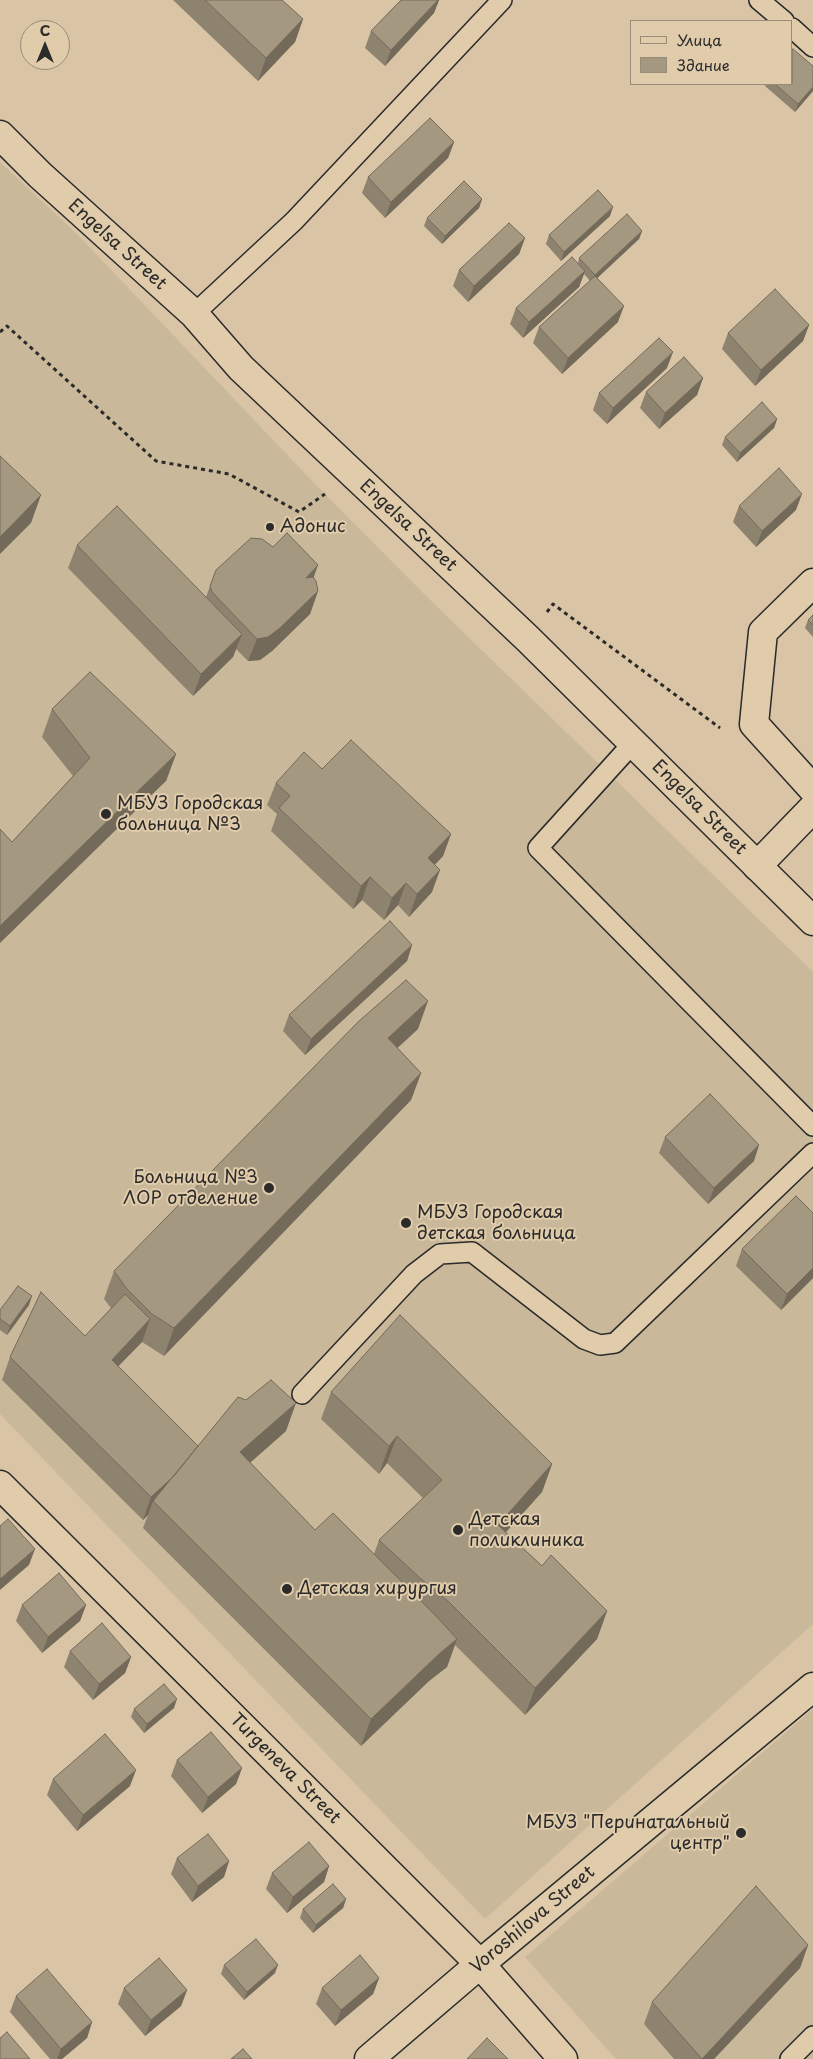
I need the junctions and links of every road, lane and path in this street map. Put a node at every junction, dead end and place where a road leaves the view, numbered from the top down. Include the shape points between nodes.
1 (502, 0) edge
2 (759, 0) edge
3 (783, 20) edge
4 (793, 29) edge
5 (813, 47) edge
6 (0, 135) edge
7 (194, 314) junction
8 (0, 332) edge
9 (328, 492) dead end
10 (813, 583) edge
11 (527, 638) junction
12 (725, 732) dead end
13 (633, 743) junction
14 (813, 789) edge
15 (813, 808) edge
16 (757, 866) junction
17 (813, 921) edge
18 (813, 1126) edge
19 (813, 1153) edge
20 (302, 1394) dead end
21 (0, 1485) edge
22 (813, 1687) edge
23 (480, 1964) junction
24 (813, 2036) edge
25 (369, 2059) edge
26 (563, 2059) edge
27 (790, 2059) edge

1 - 7 lane via 294,221
2 - 3 lane
4 - 5 lane
6 - 7 street, Engelsa Street
7 - 11 street, Engelsa Street via 241,368
8 - 9 path via 7,326 156,461 229,474 299,512
10 - 14 street via 763,632 754,724
11 - 12 path via 553,604
11 - 13 street, Engelsa Street
13 - 16 street, Engelsa Street
13 - 18 lane via 538,848
15 - 16 street
16 - 17 street, Engelsa Street
19 - 20 lane via 615,1343 600,1345 584,1339 472,1252 440,1254 414,1274
21 - 23 street, Turgeneva Street
22 - 23 street, Voroshilova Street
23 - 25 street, Voroshilova Street
23 - 26 street, Turgeneva Street
24 - 27 lane

